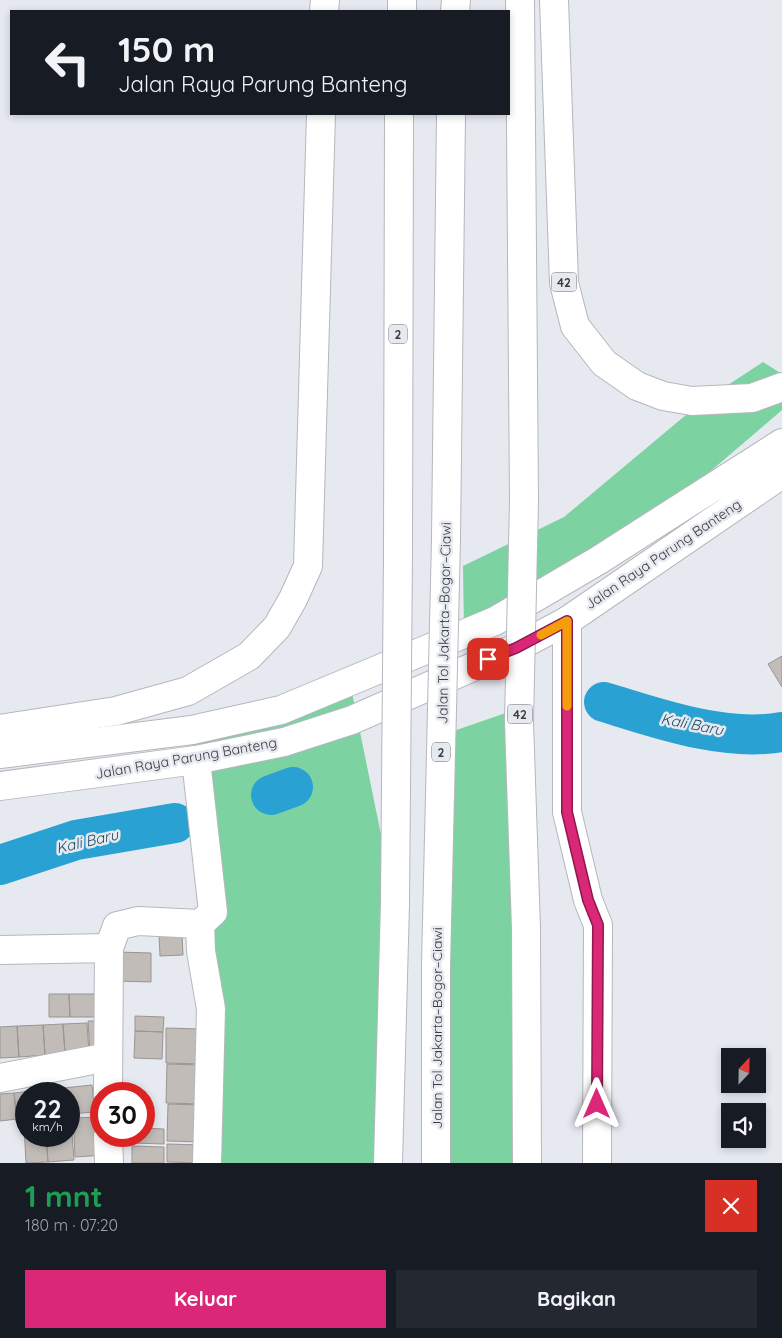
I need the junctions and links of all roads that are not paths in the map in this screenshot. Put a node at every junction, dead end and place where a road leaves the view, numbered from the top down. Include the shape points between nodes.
1 (520, 0) edge
2 (554, 0) edge
3 (321, 115) edge
4 (399, 115) edge
5 (451, 115) edge
6 (782, 387) edge
7 (782, 442) edge
8 (776, 480) edge
9 (567, 621) junction
10 (0, 729) edge
11 (0, 754) edge
12 (198, 772) junction
13 (0, 786) edge
14 (206, 918) junction
15 (109, 948) junction
16 (0, 950) edge
17 (108, 1057) junction
18 (0, 1078) edge
19 (108, 1082) edge
20 (108, 1147) edge
21 (108, 1163) edge
22 (207, 1163) edge
23 (388, 1163) edge
24 (436, 1163) edge
25 (527, 1163) edge
26 (597, 1163) edge

1 - 25 main road, 42, bridge via 524,501 519,722 526,928
2 - 6 main road, 42 via 564,283 575,326 613,371 637,386 663,396 692,402 720,401 752,398
3 - 10 main road via 308,566 293,599 277,628 249,656 188,691 116,711
4 - 23 main road, 2, bridge via 395,904
5 - 24 main road, Jalan Tol Jakarta–Bogor–Ciawi / 2, bridge via 436,966
7 - 11 main road, Jalan Raya Parung Banteng via 599,560 495,620 282,710 192,730
8 - 9 main road, Jalan Raya Parung Banteng
9 - 12 main road, Jalan Raya Parung Banteng via 516,648 352,720
9 - 26 main road via 567,812 588,900 598,925
12 - 13 main road, Jalan Raya Parung Banteng
12 - 14 main road
14 - 15 main road via 138,921 117,926
14 - 22 main road via 201,951 211,1009
15 - 16 main road
15 - 17 main road
17 - 18 main road
17 - 19 main road
20 - 21 main road

